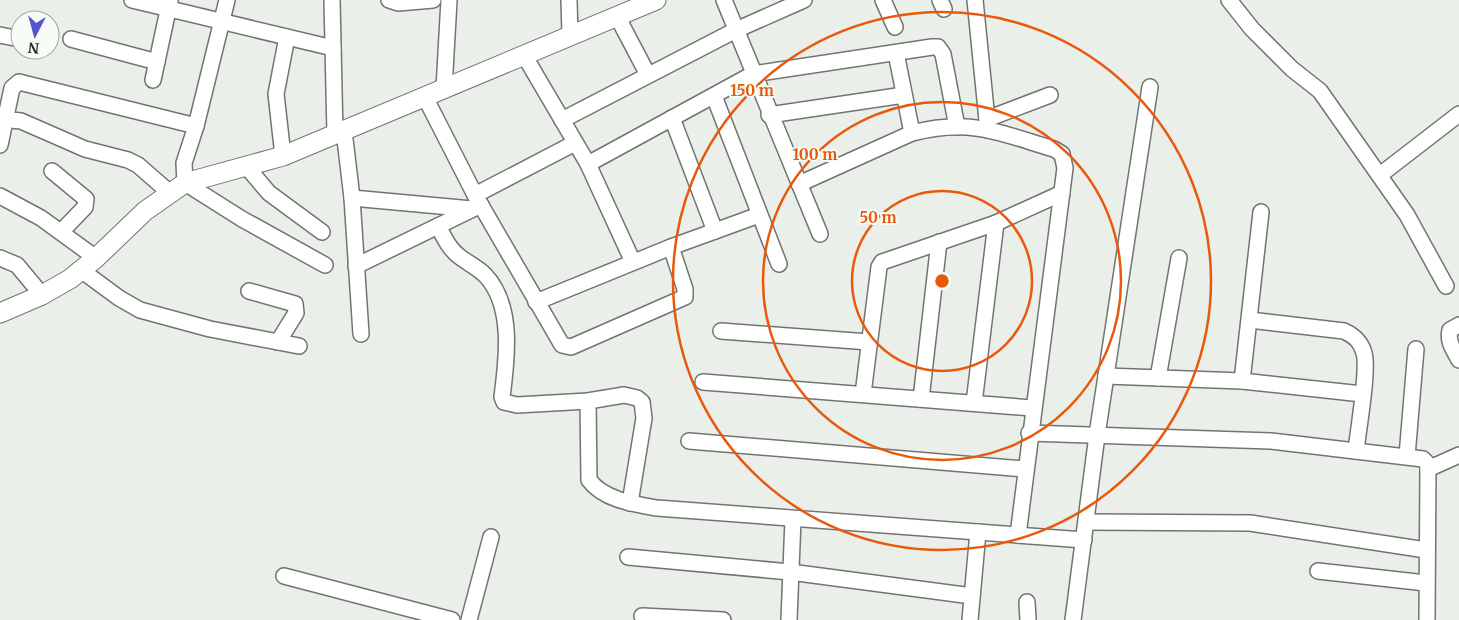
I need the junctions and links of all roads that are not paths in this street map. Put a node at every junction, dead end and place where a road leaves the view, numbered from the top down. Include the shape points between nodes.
1 (132, 0) edge
2 (228, 0) edge
3 (332, 0) edge
4 (389, 0) edge
5 (433, 0) edge
6 (449, 0) edge
7 (569, 0) edge
8 (656, 0) edge
9 (724, 0) edge
10 (804, 0) edge
11 (883, 0) edge
12 (974, 0) edge
13 (1229, 0) edge
14 (170, 4) edge
15 (617, 16) junction
16 (224, 22) junction
17 (895, 27) dead end
18 (736, 30) junction
19 (570, 36) junction
20 (287, 37) junction
21 (71, 39) dead end
22 (332, 48) junction
23 (896, 53) junction
24 (524, 55) junction
25 (157, 62) junction
26 (753, 74) junction
27 (648, 75) junction
28 (153, 80) dead end
29 (1150, 87) dead end
30 (444, 89) junction
31 (904, 95) junction
32 (1050, 95) dead end
33 (714, 96) junction
34 (425, 97) junction
35 (1459, 114) edge
36 (769, 115) junction
37 (672, 118) junction
38 (3, 119) edge
39 (562, 120) junction
40 (987, 125) junction
41 (196, 126) junction
42 (957, 127) junction
43 (340, 133) junction
44 (912, 133) junction
45 (575, 143) junction
46 (0, 146) edge
47 (283, 156) junction
48 (588, 164) junction
49 (246, 166) junction
50 (52, 171) dead end
51 (1380, 175) junction
52 (798, 184) junction
53 (178, 188) junction
54 (1062, 193) junction
55 (0, 196) edge
56 (352, 198) junction
57 (476, 203) junction
58 (1261, 212) dead end
59 (759, 216) junction
60 (996, 224) junction
61 (438, 226) junction
62 (714, 231) junction
63 (61, 232) junction
64 (322, 232) dead end
65 (820, 234) dead end
66 (939, 242) junction
67 (671, 247) junction
68 (0, 258) edge
69 (96, 258) junction
70 (1178, 258) dead end
71 (633, 262) junction
72 (779, 264) dead end
73 (325, 265) dead end
74 (356, 266) junction
75 (80, 270) junction
76 (1446, 286) dead end
77 (248, 291) dead end
78 (42, 295) junction
79 (536, 302) junction
80 (0, 313) edge
81 (1250, 320) junction
82 (1459, 325) edge
83 (721, 331) dead end
84 (361, 334) dead end
85 (278, 342) junction
86 (869, 342) junction
87 (299, 346) dead end
88 (1416, 349) dead end
89 (1459, 360) edge
90 (1106, 376) junction
91 (1158, 378) junction
92 (1242, 381) junction
93 (704, 382) dead end
94 (863, 394) junction
95 (1362, 394) junction
96 (921, 399) junction
97 (588, 401) junction
98 (974, 403) junction
99 (1032, 408) junction
100 (1029, 433) junction
101 (1097, 435) junction
102 (689, 441) dead end
103 (1356, 451) junction
104 (1459, 454) edge
105 (1407, 456) junction
106 (1025, 469) junction
107 (1428, 469) junction
108 (630, 503) junction
109 (793, 518) junction
110 (1086, 522) junction
111 (978, 532) junction
112 (1018, 535) junction
113 (491, 537) dead end
114 (1084, 540) junction
115 (1426, 550) junction
116 (628, 557) dead end
117 (1318, 571) dead end
118 (790, 572) junction
119 (284, 576) dead end
120 (1426, 582) junction
121 (972, 596) junction
122 (1027, 602) dead end
123 (642, 616) dead end
124 (678, 619) edge
125 (452, 620) edge
126 (469, 620) edge
127 (724, 620) edge
128 (789, 620) edge
129 (970, 620) edge
130 (1028, 620) edge
131 (1073, 620) edge
132 (1427, 620) edge

1 - 14 street
2 - 16 street
3 - 22 street
4 - 5 street via 398,4
6 - 30 street
7 - 19 street
8 - 15 main road
9 - 18 street
10 - 18 street
11 - 17 street
12 - 40 street
13 - 51 street via 1252,29 1292,69 1320,91
14 - 16 street
14 - 25 street
15 - 19 main road
15 - 27 street
16 - 20 street
16 - 41 street
18 - 26 street
18 - 27 street
19 - 24 main road
20 - 22 street
20 - 47 street via 276,94
21 - 25 street
22 - 43 street
23 - 26 street
23 - 31 street
23 - 42 street via 932,47 941,50
24 - 30 main road
24 - 39 street
25 - 28 street
26 - 33 street
26 - 36 street
27 - 39 street
29 - 90 street
30 - 34 main road
31 - 36 street
31 - 44 street
32 - 40 street
33 - 37 street
33 - 59 street
34 - 43 main road
34 - 57 street
35 - 51 street
36 - 52 street
37 - 48 street
37 - 62 street
38 - 41 street via 12,88 19,82
38 - 46 street
38 - 53 street via 35,127 85,149 128,160
39 - 45 street
40 - 42 street
40 - 54 street via 1008,137 1062,154
41 - 53 street
42 - 44 street
43 - 47 main road
43 - 56 street
44 - 52 street
45 - 48 street
45 - 57 street
47 - 49 main road
48 - 71 street
49 - 53 main road
49 - 64 street via 268,193
50 - 63 street via 86,199 85,207
51 - 76 street via 1422,238
52 - 65 street
53 - 69 main road via 145,211
53 - 73 street
54 - 60 street
54 - 99 street
55 - 63 street
56 - 57 street
56 - 74 street
57 - 61 street
57 - 79 street
58 - 81 street
59 - 62 street
59 - 72 street
60 - 66 street
60 - 98 street
61 - 74 street
61 - 97 street via 454,252 494,285 503,314 506,356 504,402
62 - 67 street
63 - 69 street
66 - 86 street via 882,262
66 - 96 street
67 - 71 street
67 - 79 street via 686,289 685,297 571,347 558,342
68 - 78 street via 18,265
69 - 75 main road
70 - 91 street
71 - 79 street
74 - 84 street
75 - 78 main road
75 - 85 street via 140,310 210,330
77 - 85 street via 295,304 296,313
78 - 80 main road
81 - 92 street
81 - 95 street via 1344,331 1352,335 1359,342 1365,360
82 - 89 street via 1450,330 1449,342
83 - 86 street
85 - 87 street
86 - 94 street
88 - 105 street
90 - 91 street
90 - 101 street
91 - 92 street
92 - 95 street
93 - 94 street
94 - 96 street
95 - 103 street
96 - 98 street
97 - 108 street via 589,480 594,488
97 - 108 street via 624,395 642,402 644,418
98 - 99 street
99 - 100 street
100 - 101 street
100 - 106 street
101 - 103 street via 1262,440
101 - 110 street
102 - 106 street
103 - 105 street
104 - 107 street
105 - 107 street via 1423,458
106 - 112 street
107 - 115 street
108 - 109 street via 657,508
109 - 111 street
109 - 118 street
110 - 114 street
110 - 115 street via 1250,523
111 - 112 street
111 - 121 street
112 - 114 street
113 - 126 street
114 - 131 street
115 - 120 street
116 - 118 street
117 - 120 street
118 - 121 street
118 - 128 street
119 - 125 street
120 - 132 street
121 - 129 street
122 - 130 street
123 - 124 street
124 - 127 street

